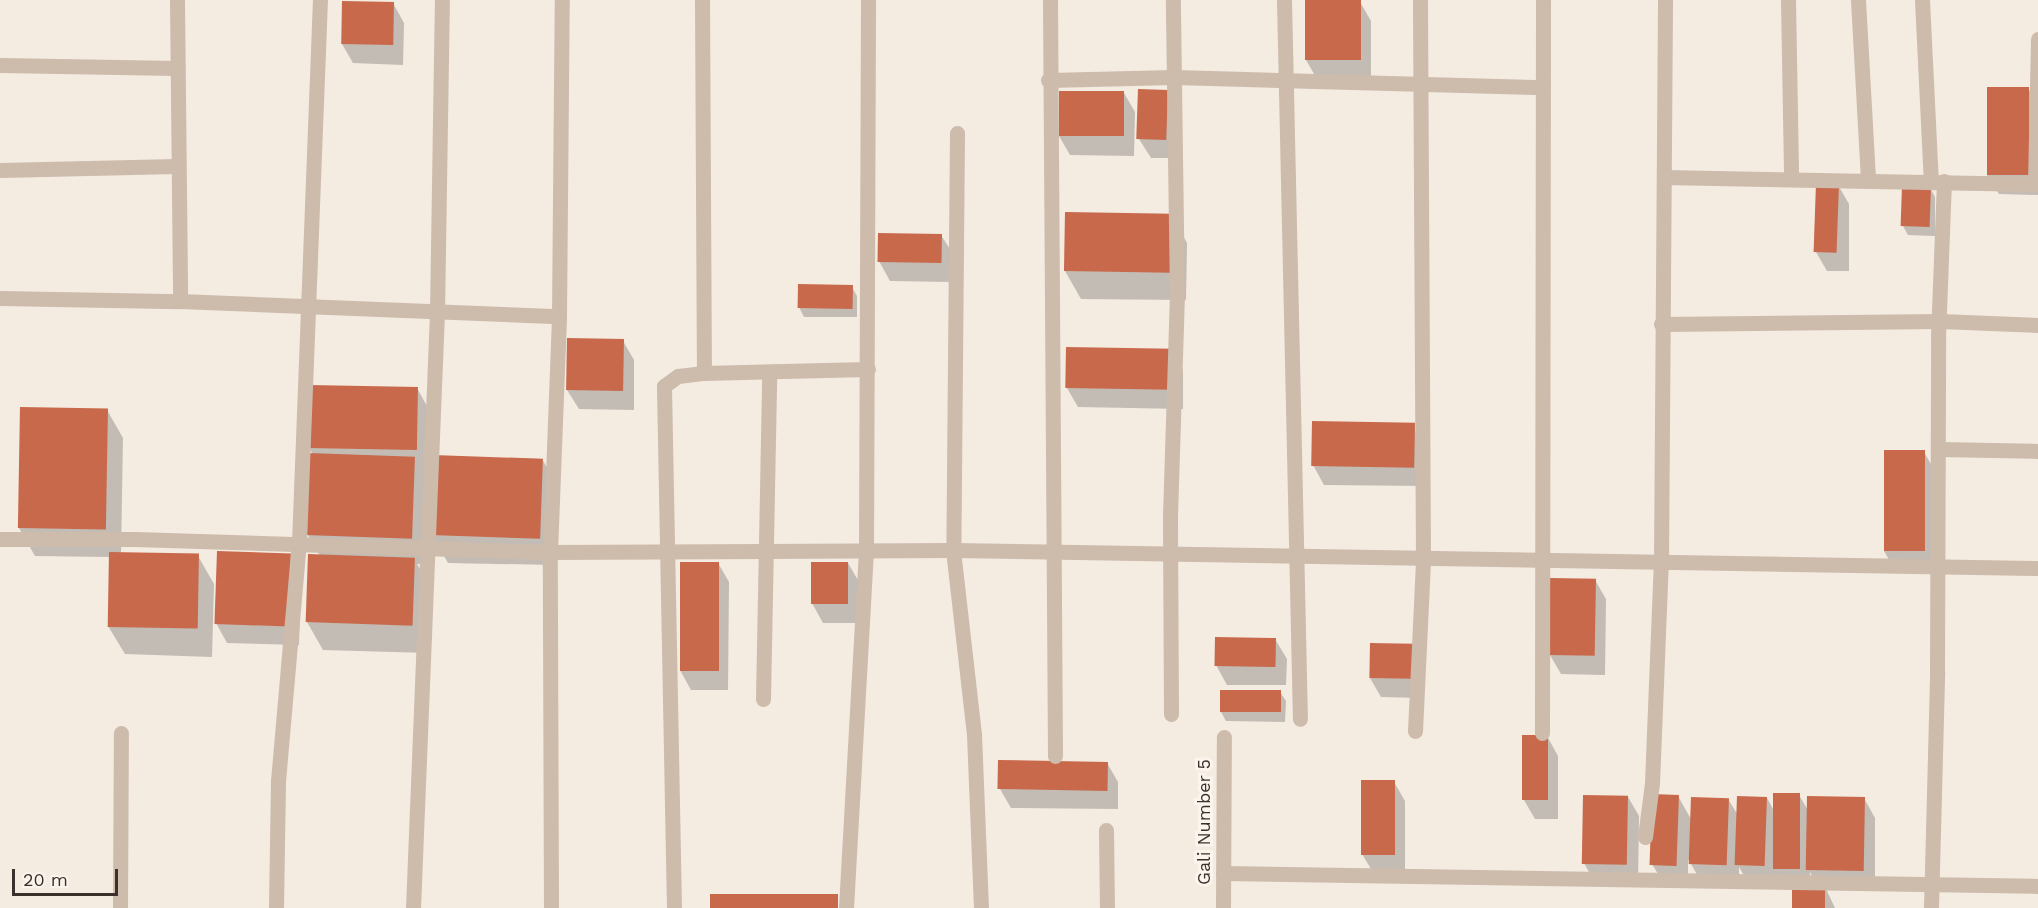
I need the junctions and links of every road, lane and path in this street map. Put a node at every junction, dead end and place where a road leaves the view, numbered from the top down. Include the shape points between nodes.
1 (177, 0) edge
2 (320, 0) edge
3 (442, 0) edge
4 (562, 0) edge
5 (702, 0) edge
6 (868, 0) edge
7 (1050, 0) edge
8 (1173, 0) edge
9 (1284, 0) edge
10 (1420, 0) edge
11 (1543, 0) edge
12 (1665, 0) edge
13 (1788, 0) edge
14 (1858, 0) edge
15 (1922, 0) edge
16 (2038, 39) edge
17 (0, 65) edge
18 (177, 68) junction
19 (1174, 77) junction
20 (1048, 80) junction
21 (1286, 81) junction
22 (1420, 86) junction
23 (1543, 87) junction
24 (957, 133) dead end
25 (177, 166) junction
26 (0, 170) edge
27 (1664, 177) junction
28 (1791, 179) junction
29 (1868, 181) junction
30 (1938, 182) junction
31 (2037, 184) edge
32 (0, 298) edge
33 (180, 301) junction
34 (310, 309) junction
35 (437, 314) junction
36 (559, 316) junction
37 (1940, 321) junction
38 (1661, 324) junction
39 (2038, 325) edge
40 (868, 369) junction
41 (769, 372) junction
42 (704, 373) junction
43 (1938, 449) junction
44 (2038, 451) edge
45 (0, 539) edge
46 (299, 543) junction
47 (426, 549) junction
48 (953, 550) junction
49 (550, 552) junction
50 (669, 552) junction
51 (766, 552) junction
52 (866, 552) junction
53 (1051, 552) junction
54 (1170, 553) junction
55 (1299, 556) junction
56 (1423, 559) junction
57 (1540, 561) junction
58 (1661, 563) junction
59 (2038, 568) edge
60 (1937, 569) junction
61 (763, 699) dead end
62 (1171, 714) dead end
63 (1300, 718) dead end
64 (1415, 731) dead end
65 (121, 733) dead end
66 (1542, 733) dead end
67 (1224, 737) dead end
68 (1055, 756) dead end
69 (1106, 830) dead end
70 (1645, 837) dead end
71 (1223, 873) junction
72 (1931, 884) junction
73 (2038, 886) edge
74 (120, 908) edge
75 (276, 908) edge
76 (413, 908) edge
77 (551, 908) edge
78 (674, 908) edge
79 (846, 908) edge
80 (981, 908) edge
81 (1107, 908) edge
82 (1223, 908) edge
83 (1931, 908) edge

1 - 18 street
2 - 34 street
3 - 35 street
4 - 36 street
5 - 42 street
6 - 40 street
7 - 20 street
8 - 19 street
9 - 21 street
10 - 22 street
11 - 23 street
12 - 27 street
13 - 28 street
14 - 29 street
15 - 30 street
16 - 31 street
17 - 18 street
18 - 25 street
19 - 20 street
19 - 21 street
19 - 54 street via 1177,298
20 - 53 street
21 - 22 street
21 - 55 street
22 - 23 street
22 - 56 street
23 - 57 street
24 - 48 street
25 - 26 street
25 - 33 street
27 - 28 street
27 - 38 street
28 - 29 street
29 - 30 street
30 - 31 street
30 - 37 street
32 - 33 street
33 - 34 street
34 - 35 street
34 - 46 street
35 - 36 street
35 - 47 street
36 - 49 street
37 - 38 street
37 - 39 street
37 - 43 street
38 - 58 street
40 - 41 street
40 - 52 street
41 - 42 street
41 - 51 street
42 - 50 street via 678,376 664,386
43 - 44 street
43 - 60 street
45 - 46 street
46 - 47 street
46 - 75 street via 278,781
47 - 49 street
47 - 76 street
48 - 52 street
48 - 53 street
48 - 80 street via 975,734
49 - 50 street
49 - 77 street
50 - 51 street
50 - 78 street
51 - 52 street
51 - 61 street
52 - 79 street
53 - 54 street
53 - 68 street
54 - 55 street
54 - 62 street
55 - 56 street
55 - 63 street
56 - 57 street
56 - 64 street
57 - 58 street
57 - 66 street
58 - 60 street
58 - 70 street via 1652,783
59 - 60 street
60 - 72 street
65 - 74 street
67 - 71 street, Gali Number 5
69 - 81 street
71 - 72 street
71 - 82 street, Gali Number 5
72 - 73 street
72 - 83 street

